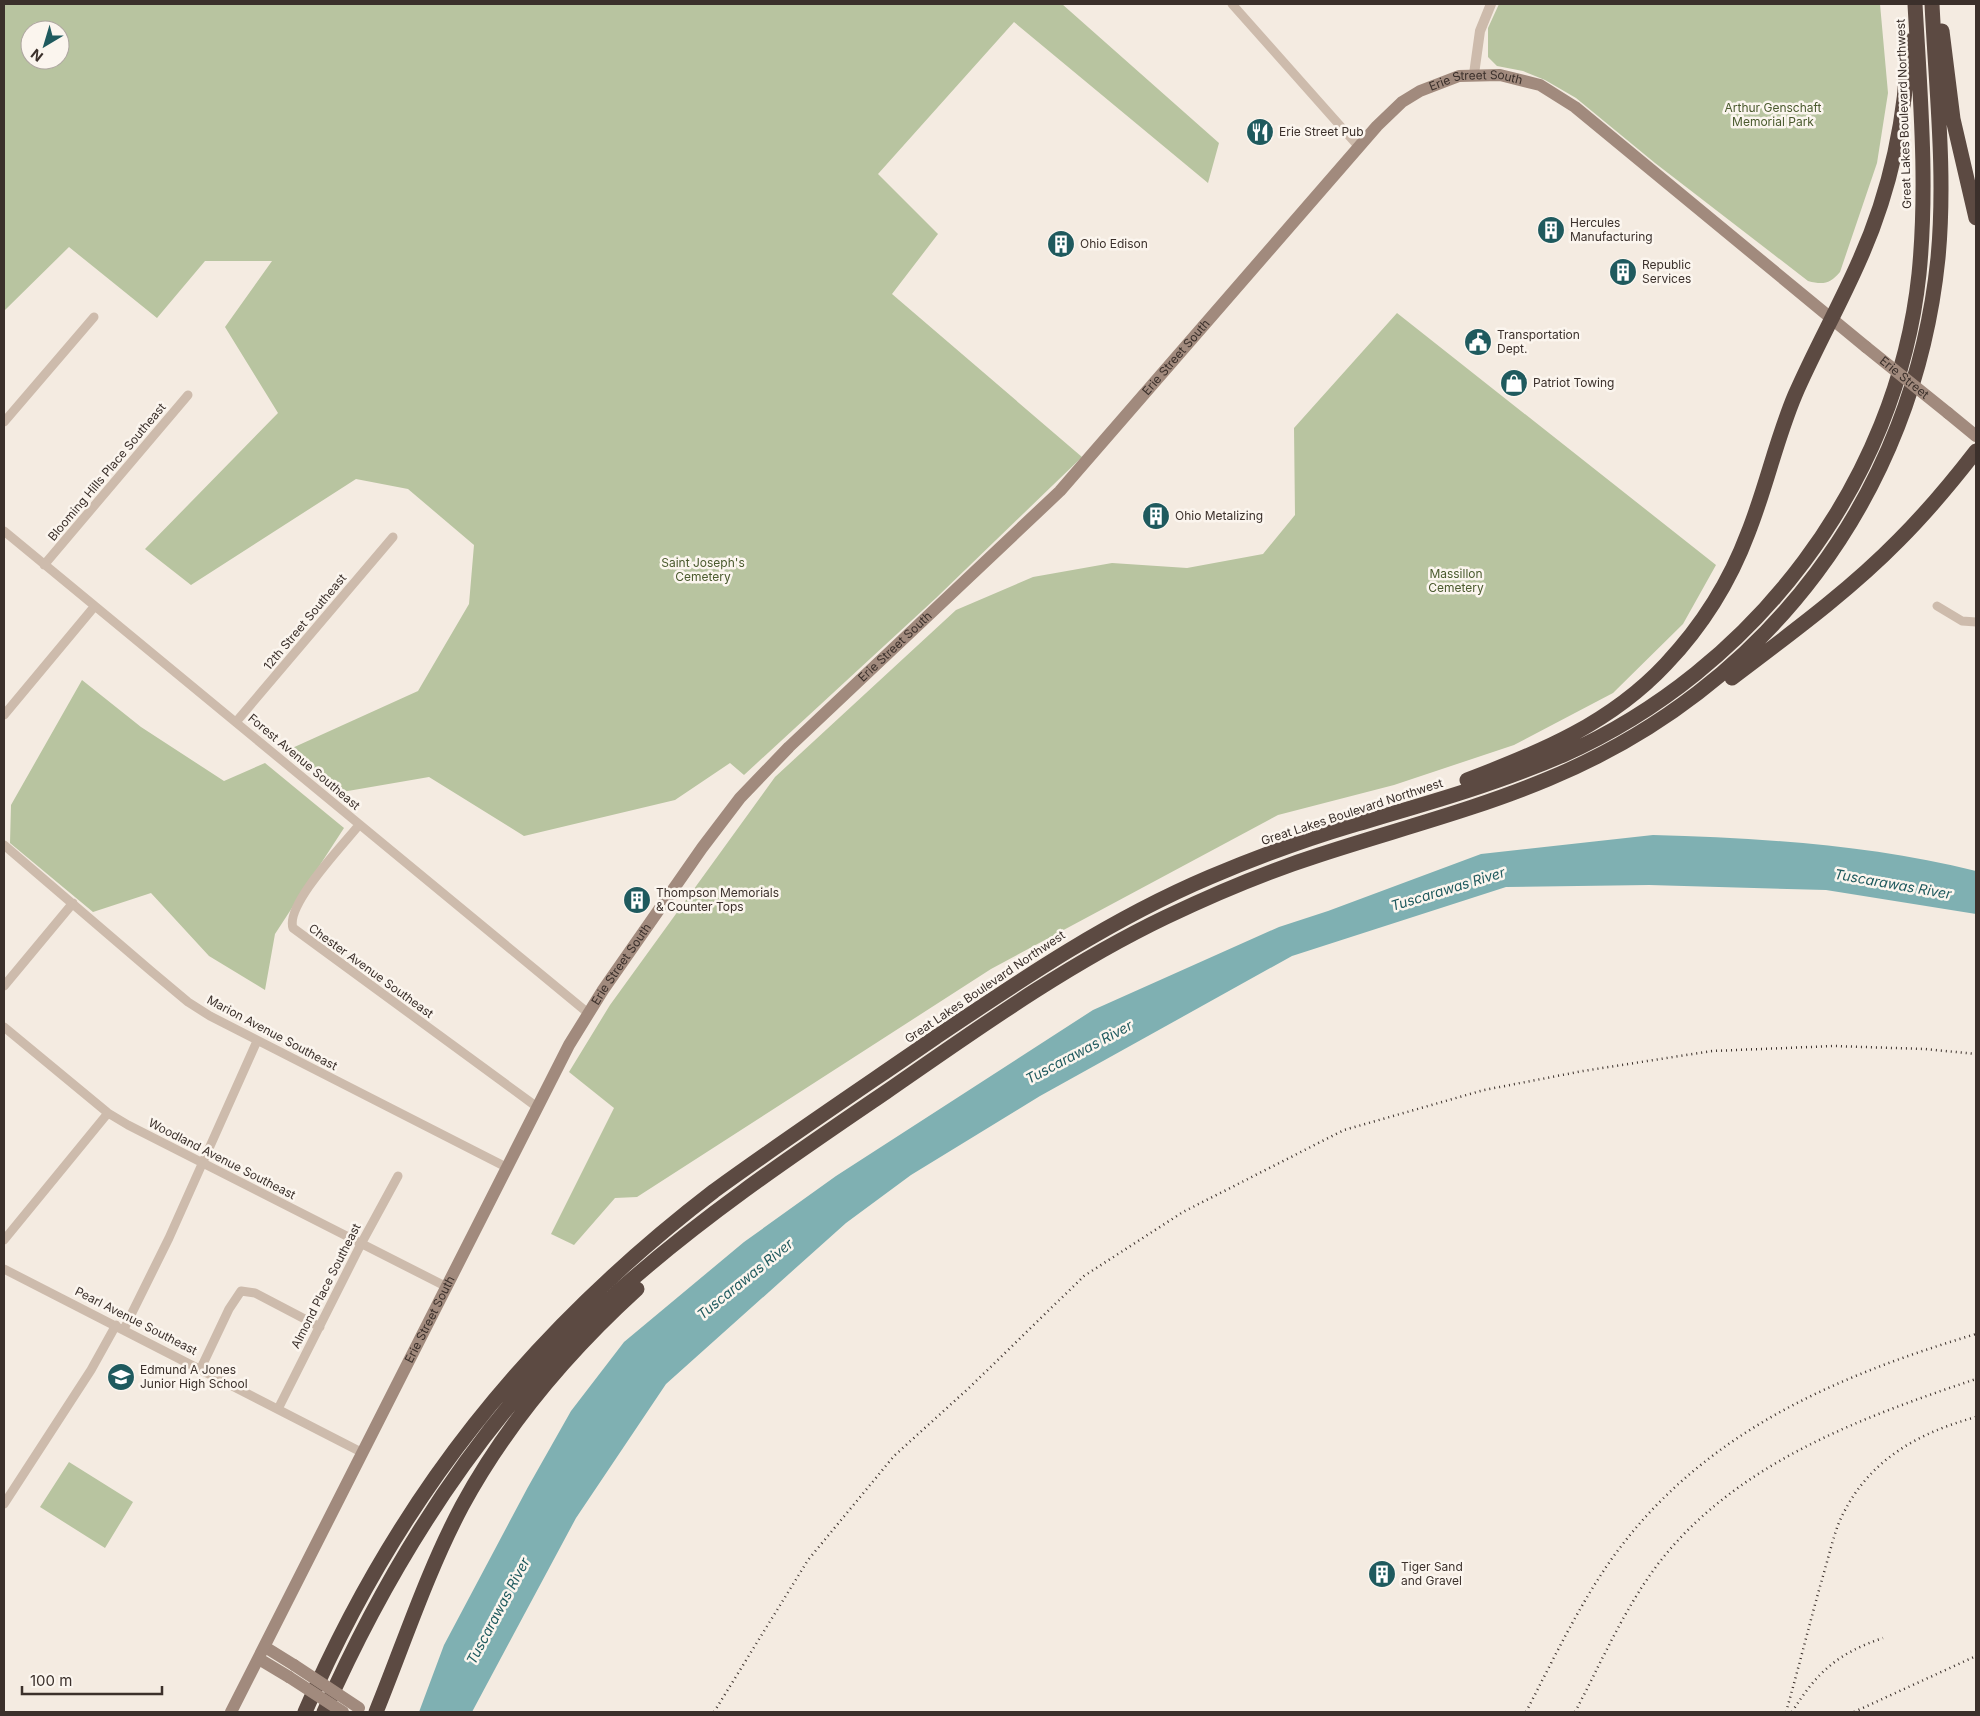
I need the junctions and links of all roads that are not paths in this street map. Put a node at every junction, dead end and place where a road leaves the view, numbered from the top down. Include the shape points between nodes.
1 (1232, 4) edge
2 (1490, 4) edge
3 (1908, 4) edge
4 (1915, 4) edge
5 (1932, 4) edge
6 (1939, 4) edge
7 (1474, 74) junction
8 (1359, 147) junction
9 (1976, 218) edge
10 (94, 317) dead end
11 (1831, 318) junction
12 (188, 395) dead end
13 (4, 422) edge
14 (1976, 436) edge
15 (1976, 451) edge
16 (4, 531) edge
17 (393, 537) dead end
18 (44, 565) junction
19 (1937, 606) dead end
20 (94, 607) junction
21 (1976, 622) edge
22 (4, 715) edge
23 (236, 722) junction
24 (1491, 800) junction
25 (1385, 816) junction
26 (359, 825) junction
27 (4, 846) edge
28 (73, 903) junction
29 (4, 986) edge
30 (588, 1012) junction
31 (4, 1027) edge
32 (257, 1041) junction
33 (537, 1107) junction
34 (108, 1113) junction
35 (203, 1163) junction
36 (506, 1167) junction
37 (398, 1176) dead end
38 (711, 1214) junction
39 (4, 1240) edge
40 (361, 1244) junction
41 (4, 1269) edge
42 (445, 1286) junction
43 (120, 1327) junction
44 (320, 1327) junction
45 (200, 1368) junction
46 (278, 1409) junction
47 (362, 1452) junction
48 (4, 1504) edge
49 (265, 1647) junction
50 (259, 1659) junction
51 (292, 1671) junction
52 (362, 1710) edge
53 (231, 1712) edge
54 (305, 1712) edge
55 (324, 1712) edge
56 (343, 1712) edge
57 (376, 1712) edge

1 - 8 street
2 - 7 street via 1480,31
3 - 11 highway via 1905,86 1890,170 1870,234
4 - 25 highway, Great Lakes Boulevard Northwest via 1924,178 1915,304 1904,357 1886,413 1858,474 1822,538 1784,588 1746,628 1710,662 1643,712 1542,764
5 - 24 highway via 1941,198 1938,259 1929,322 1908,402 1887,454 1852,521 1785,613 1727,671 1680,709 1591,761
6 - 9 highway via 1953,119
7 - 8 main road, Erie Street South via 1445,80 1412,96 1392,111
7 - 11 main road, Erie Street South via 1527,80 1564,98
8 - 30 main road, Erie Street South via 1060,492 740,798
10 - 13 street
11 - 14 main road, Erie Street, bridge
11 - 25 highway via 1792,404 1737,559 1706,614 1667,664 1626,702 1579,732 1526,758 1411,802
12 - 18 street, Blooming Hills Place Southeast
15 - 24 highway via 1942,494 1857,580 1694,706 1643,741 1585,772 1548,786
16 - 18 street, Forest Avenue Southeast
17 - 23 street, 12th Street Southeast
18 - 20 street, Forest Avenue Southeast
19 - 21 street via 1962,621
20 - 22 street
20 - 23 street, Forest Avenue Southeast
23 - 26 street, Forest Avenue Southeast
24 - 38 highway via 1272,871 1118,941 1010,1007
25 - 54 highway, Great Lakes Boulevard Northwest via 1207,878 1096,933 1031,973 759,1158 674,1222 610,1276 559,1326 463,1437 375,1570
26 - 30 street, Forest Avenue Southeast
26 - 33 street, Chester Avenue Southeast via 306,889 293,916 293,928
27 - 28 street, Marion Avenue Southeast
28 - 29 street
28 - 32 street, Marion Avenue Southeast via 188,1002
30 - 33 main road, Erie Street South
31 - 34 street, Woodland Avenue Southeast
32 - 35 street
32 - 36 street, Marion Avenue Southeast
33 - 36 main road, Erie Street South
34 - 35 street, Woodland Avenue Southeast
34 - 39 street
35 - 40 street, Woodland Avenue Southeast
35 - 43 street via 169,1238
36 - 42 main road, Erie Street South
37 - 40 street, Almond Place Southeast
38 - 55 highway via 602,1307 489,1432 398,1565
38 - 57 highway via 685,1245 577,1348 491,1458 462,1506 435,1562
40 - 42 street, Woodland Avenue Southeast
40 - 44 street, Almond Place Southeast
41 - 43 street, Pearl Avenue Southeast
42 - 47 main road, Erie Street South
43 - 45 street, Pearl Avenue Southeast
43 - 48 street
44 - 45 street via 255,1293 241,1291
44 - 46 street, Almond Place Southeast
45 - 46 street, Pearl Avenue Southeast
46 - 47 street, Pearl Avenue Southeast
47 - 49 main road, Erie Street South
49 - 50 main road, Erie Street South
49 - 51 main road
50 - 51 main road
50 - 53 main road, Erie Street South
51 - 52 main road, bridge
51 - 56 main road, bridge

